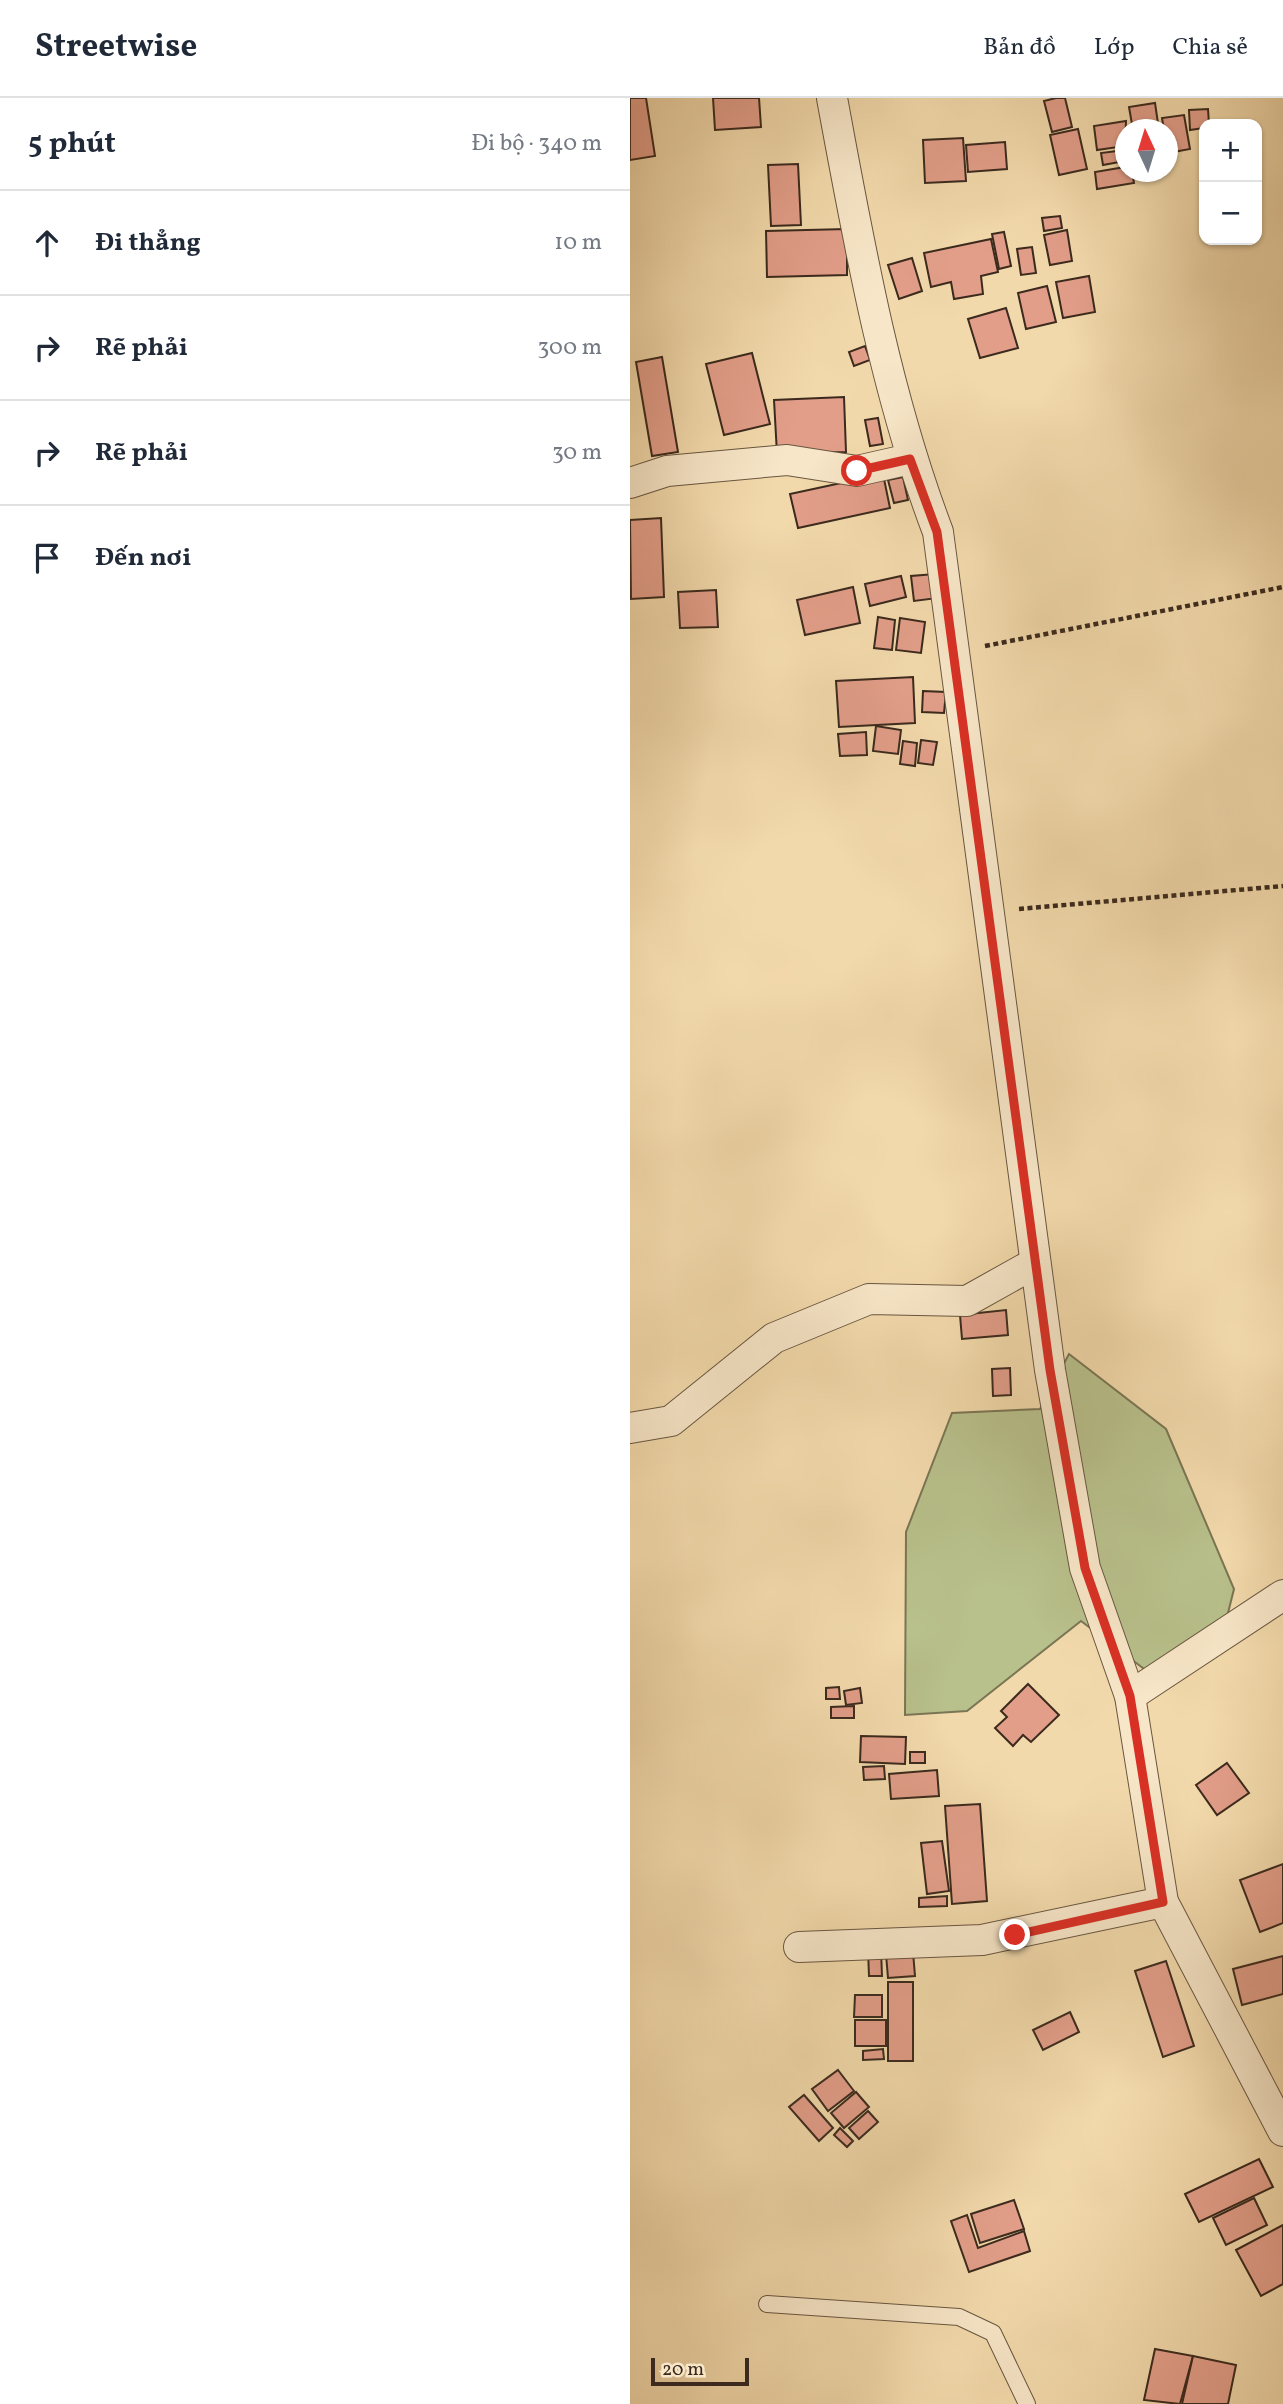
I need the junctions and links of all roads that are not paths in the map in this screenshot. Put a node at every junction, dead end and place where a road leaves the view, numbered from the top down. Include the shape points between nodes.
1 (832, 98) edge
2 (910, 459) junction
3 (630, 482) edge
4 (1035, 1263) junction
5 (630, 1427) edge
6 (1283, 1594) edge
7 (1130, 1696) junction
8 (1163, 1902) junction
9 (799, 1947) dead end
10 (1283, 2131) edge
11 (767, 2304) dead end
12 (1027, 2404) edge

1 - 2 street via 857,233
2 - 3 street via 857,471 787,460 667,471
2 - 4 street via 937,532
4 - 5 street via 967,1301 869,1299 774,1338 671,1421
4 - 7 street via 1085,1568
6 - 7 street
7 - 8 street
8 - 9 street via 982,1940
8 - 10 street
11 - 12 lane via 960,2317 993,2333

